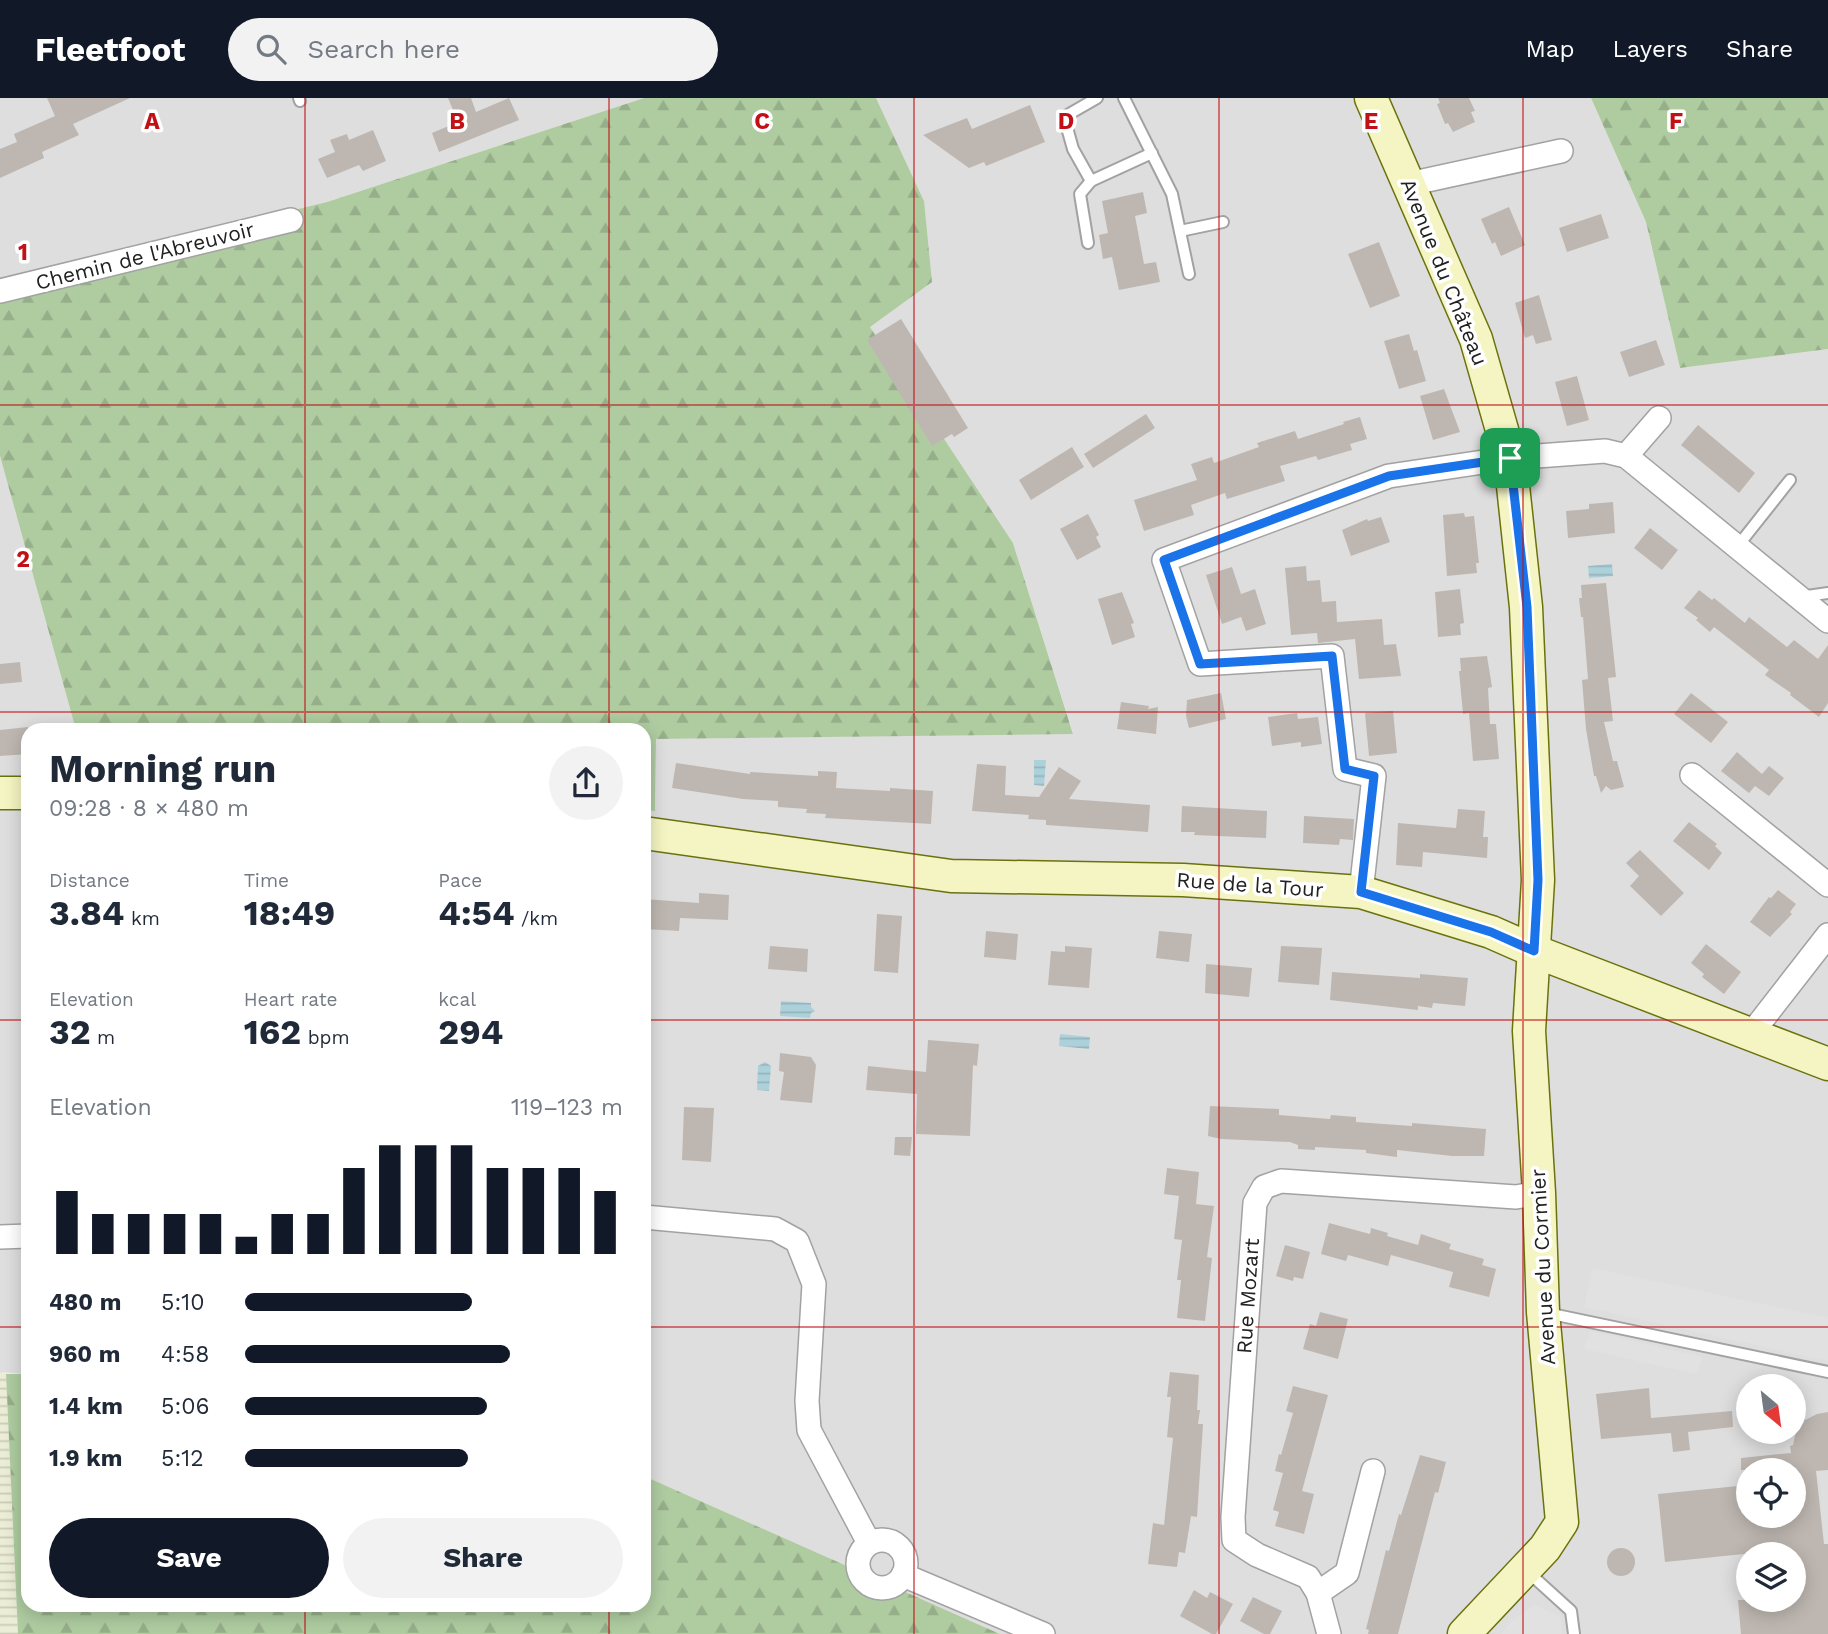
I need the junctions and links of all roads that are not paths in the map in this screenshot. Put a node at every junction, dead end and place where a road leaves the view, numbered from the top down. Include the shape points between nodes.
1 (1097, 98) edge
2 (1124, 98) edge
3 (1371, 98) edge
4 (1561, 151) dead end
5 (1152, 153) junction
6 (1091, 181) junction
7 (1409, 184) junction
8 (290, 220) dead end
9 (1223, 222) dead end
10 (1180, 231) junction
11 (1088, 243) dead end
12 (1189, 274) dead end
13 (0, 291) edge
14 (1659, 418) dead end
15 (1626, 457) junction
16 (1510, 458) junction
17 (1790, 480) dead end
18 (1737, 547) junction
19 (1828, 593) edge
20 (1799, 597) junction
21 (1828, 621) edge
22 (1692, 775) dead end
23 (0, 793) edge
24 (21, 793) edge
25 (651, 834) edge
26 (1828, 885) edge
27 (1361, 892) junction
28 (1828, 935) edge
29 (1534, 951) junction
30 (1751, 1034) junction
31 (1828, 1064) edge
32 (1539, 1193) junction
33 (651, 1218) edge
34 (21, 1236) edge
35 (0, 1237) edge
36 (1543, 1312) junction
37 (1828, 1372) edge
38 (1373, 1471) dead end
39 (869, 1543) junction
40 (1525, 1570) junction
41 (903, 1576) junction
42 (1318, 1593) junction
43 (1043, 1634) edge
44 (1329, 1634) edge
45 (1464, 1634) edge
46 (1574, 1634) edge

1 - 6 lane via 1063,117 1073,149
2 - 5 lane
3 - 7 street, Avenue du Château
4 - 7 street
5 - 6 lane
5 - 10 lane via 1172,194
6 - 11 lane via 1080,194
7 - 16 street, Avenue du Château via 1476,340
8 - 13 street, Chemin de l'Abreuvoir
9 - 10 lane
10 - 12 lane
14 - 15 street
15 - 16 street via 1605,451
15 - 18 street
16 - 27 street via 1389,476 1164,560 1200,664 1332,656 1345,769 1374,776
16 - 29 street, Avenue du Château via 1527,607 1538,880
17 - 18 lane
18 - 20 street
19 - 20 lane
20 - 21 street
22 - 26 street
23 - 24 street
25 - 27 street, Rue de la Tour via 951,876 1183,880
27 - 29 street, Rue de la Tour via 1491,932
28 - 30 street
29 - 30 street, Rue de la Tour
29 - 32 street, Avenue du Cormier via 1529,1023
30 - 31 street, Rue de la Tour
32 - 36 street, Avenue du Cormier
32 - 42 street, Rue Mozart via 1516,1197 1281,1181 1264,1187 1255,1203 1234,1540 1308,1577
33 - 39 street via 775,1229 797,1241 814,1284 808,1430
34 - 35 street
36 - 37 lane
36 - 40 street, Avenue du Cormier via 1562,1522
38 - 42 street via 1347,1573
39 - 41 street via 887,1540 895,1544 905,1558
39 - 41 street via 857,1565 863,1580 884,1588
40 - 45 street, Avenue du Cormier
40 - 46 lane via 1571,1611
41 - 43 street
42 - 44 street

